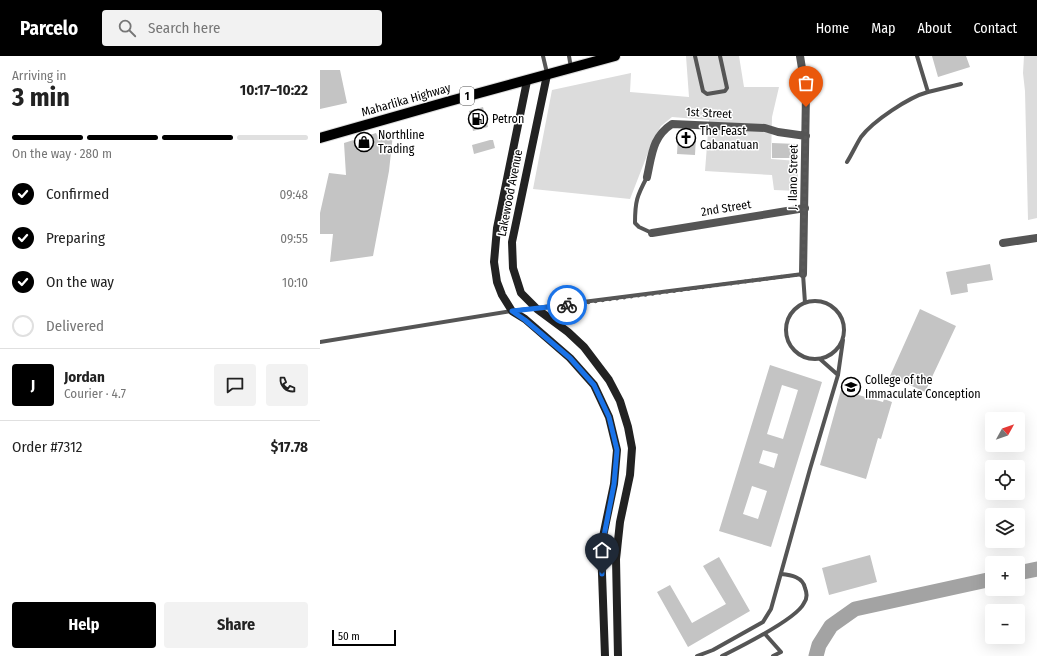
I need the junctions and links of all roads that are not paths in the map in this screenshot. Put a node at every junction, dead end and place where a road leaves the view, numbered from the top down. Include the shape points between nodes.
1 (543, 56) edge
2 (569, 56) edge
3 (615, 56) edge
4 (695, 56) edge
5 (720, 56) edge
6 (800, 56) edge
7 (918, 56) edge
8 (572, 68) junction
9 (547, 75) junction
10 (527, 81) junction
11 (961, 84) dead end
12 (928, 92) junction
13 (806, 136) junction
14 (320, 138) edge
15 (847, 162) dead end
16 (647, 177) joint
17 (805, 208) junction
18 (652, 233) joint
19 (1037, 238) edge
20 (1003, 243) dead end
21 (803, 274) junction
22 (805, 303) junction
23 (537, 309) junction
24 (512, 311) junction
25 (843, 340) junction
26 (320, 342) edge
27 (820, 359) junction
28 (838, 375) junction
29 (781, 574) junction
30 (765, 634) junction
31 (605, 656) edge
32 (618, 656) edge
33 (697, 656) edge
34 (722, 656) edge
35 (773, 656) edge

1 - 9 lane
2 - 8 lane
3 - 8 main road, Maharlika Highway / 1
4 - 5 lane via 703,91 706,94 725,91 727,88
6 - 13 street, J. Ilano Street via 806,93
7 - 12 lane
8 - 9 main road, Maharlika Highway / 1
9 - 10 main road, Maharlika Highway / 1
9 - 23 main road, Lakewood Avenue via 512,242 514,268 522,293
10 - 14 main road, Maharlika Highway / 1
10 - 24 main road, Lakewood Avenue via 497,228 494,262 497,282
11 - 12 lane
12 - 15 lane via 901,104 867,130
13 - 16 street, 1st Street via 765,128 672,124 663,130 656,141
13 - 17 street, J. Ilano Street
16 - 18 lane via 638,196 635,223
17 - 18 street, 2nd Street
17 - 21 street, J. Ilano Street
19 - 20 street
21 - 22 lane
21 - 23 lane
22 - 25 lane via 819,302 832,306 843,322
22 - 27 lane via 796,308 790,316 786,327 787,338 800,355
23 - 24 lane
23 - 32 main road, Lakewood Avenue via 584,347 609,380 620,401 628,427 632,448 630,475 620,522 616,559
24 - 26 lane
24 - 31 main road, Lakewood Avenue via 570,358 594,385 609,417 617,450 614,484 602,546
25 - 27 lane via 830,356
25 - 28 lane
27 - 28 lane
28 - 29 lane
29 - 30 lane via 793,575 800,579 807,594 805,603 800,610
29 - 33 lane via 771,609 763,622
30 - 34 lane
30 - 35 lane via 780,652

